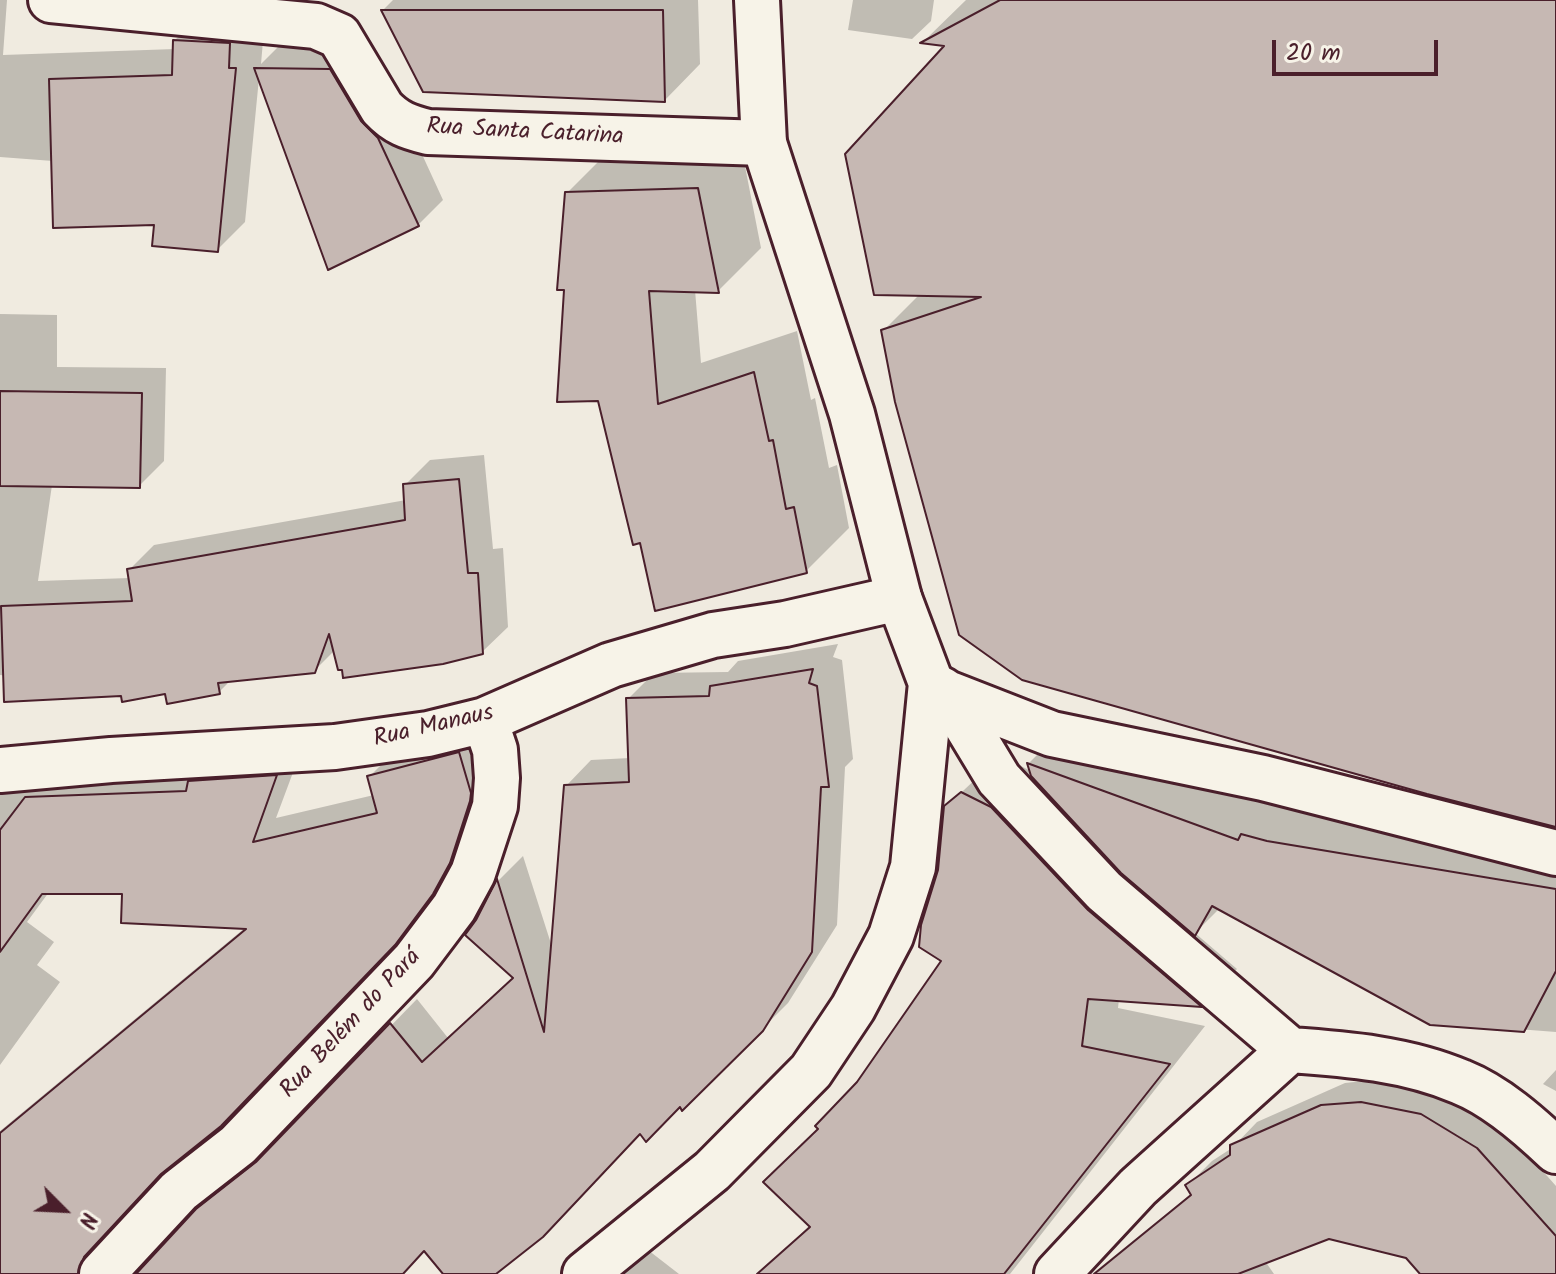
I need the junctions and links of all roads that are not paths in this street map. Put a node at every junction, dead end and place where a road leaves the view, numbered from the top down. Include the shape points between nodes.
1 (51, 0) edge
2 (757, 0) edge
3 (764, 143) junction
4 (899, 598) junction
5 (939, 688) junction
6 (485, 720) junction
7 (0, 770) edge
8 (1556, 853) edge
9 (1290, 1050) junction
10 (1556, 1151) edge
11 (102, 1274) edge
12 (585, 1274) edge
13 (1057, 1274) edge

1 - 3 street, Rua Santa Catarina via 330,30 339,36 390,117 428,132
2 - 3 street
3 - 4 street via 852,414
4 - 5 street
4 - 6 street, Rua Manaus via 713,635 611,665
5 - 8 street via 1052,734 1263,778
5 - 9 street via 999,779 1104,891
5 - 12 street via 913,867 891,936 853,1008 811,1071 712,1171
6 - 7 street, Rua Manaus via 385,742
6 - 11 street, Rua Belém do Pará via 495,750 495,806 473,873 454,908 414,961 238,1145 179,1191
9 - 10 street via 1351,1054 1463,1082 1524,1120
9 - 13 street via 1138,1187

